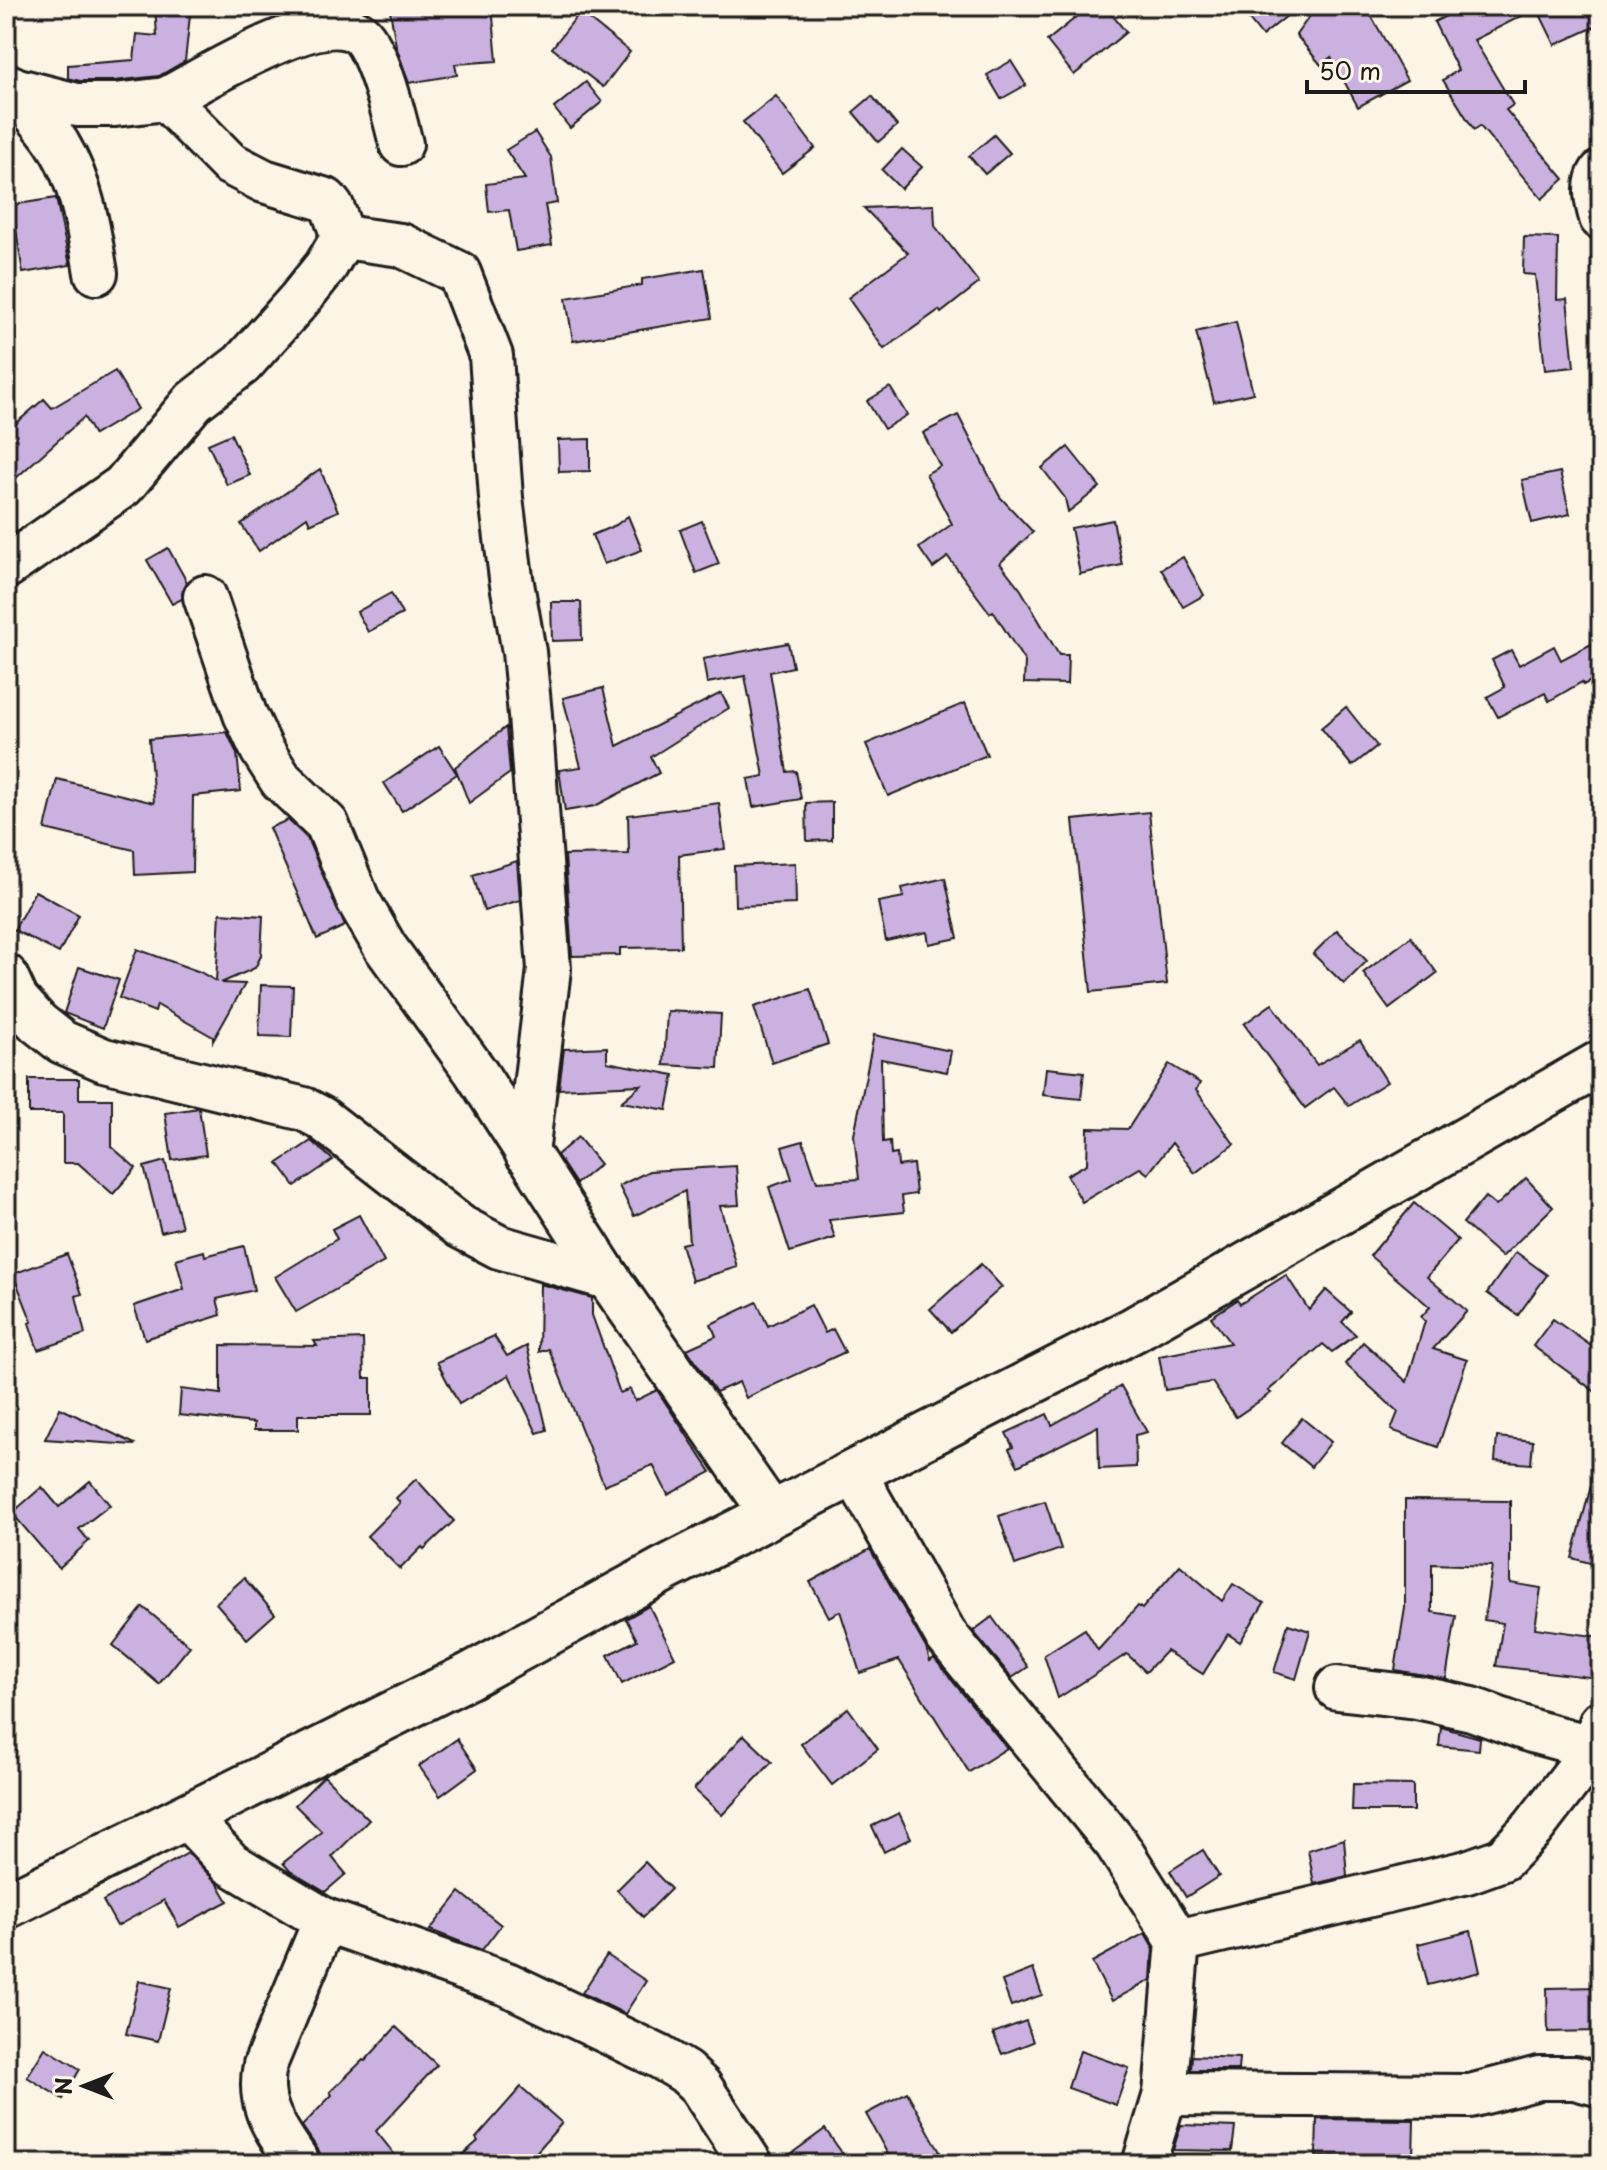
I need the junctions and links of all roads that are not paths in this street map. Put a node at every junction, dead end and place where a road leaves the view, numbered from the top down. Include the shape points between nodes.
1 (8, 87) edge
2 (166, 99) junction
3 (401, 144) dead end
4 (1601, 172) edge
5 (1601, 218) edge
6 (343, 237) junction
7 (96, 273) dead end
8 (6, 567) edge
9 (205, 597) dead end
10 (6, 976) edge
11 (1601, 1063) edge
12 (527, 1154) junction
13 (608, 1278) junction
14 (854, 1472) junction
15 (772, 1514) junction
16 (1337, 1688) dead end
17 (1599, 1740) edge
18 (191, 1815) junction
19 (6, 1906) edge
20 (325, 1920) junction
21 (1178, 1941) junction
22 (1601, 2085) edge
23 (1165, 2094) junction
24 (299, 2164) edge
25 (751, 2164) edge
26 (1144, 2164) edge

1 - 2 street via 77,105
1 - 7 street via 59,145 76,182
2 - 3 street via 276,40 316,29 348,29 369,47
2 - 6 street via 229,163 264,181 326,200
4 - 5 street via 1596,202
6 - 8 street via 299,300 242,364 194,401 123,486
6 - 12 street via 401,245 459,273 491,356 501,498 530,715 549,969
9 - 12 street via 262,750 281,780 327,824 358,900 385,947 475,1071
10 - 13 street via 17,1000 62,1042 104,1060 304,1109 461,1227 499,1247
11 - 14 main road via 1133,1330
12 - 13 street
13 - 15 street
14 - 15 main road
14 - 21 street via 945,1634 1116,1843
15 - 18 main road via 469,1676
16 - 17 street via 1417,1697 1472,1709 1532,1731
17 - 21 street via 1503,1859
18 - 19 main road
18 - 20 street via 231,1864
20 - 24 street via 261,2085 269,2118
20 - 25 street via 507,1984 660,2057 700,2086
21 - 23 street
22 - 23 street via 1575,2078 1539,2078 1470,2096
23 - 26 street

